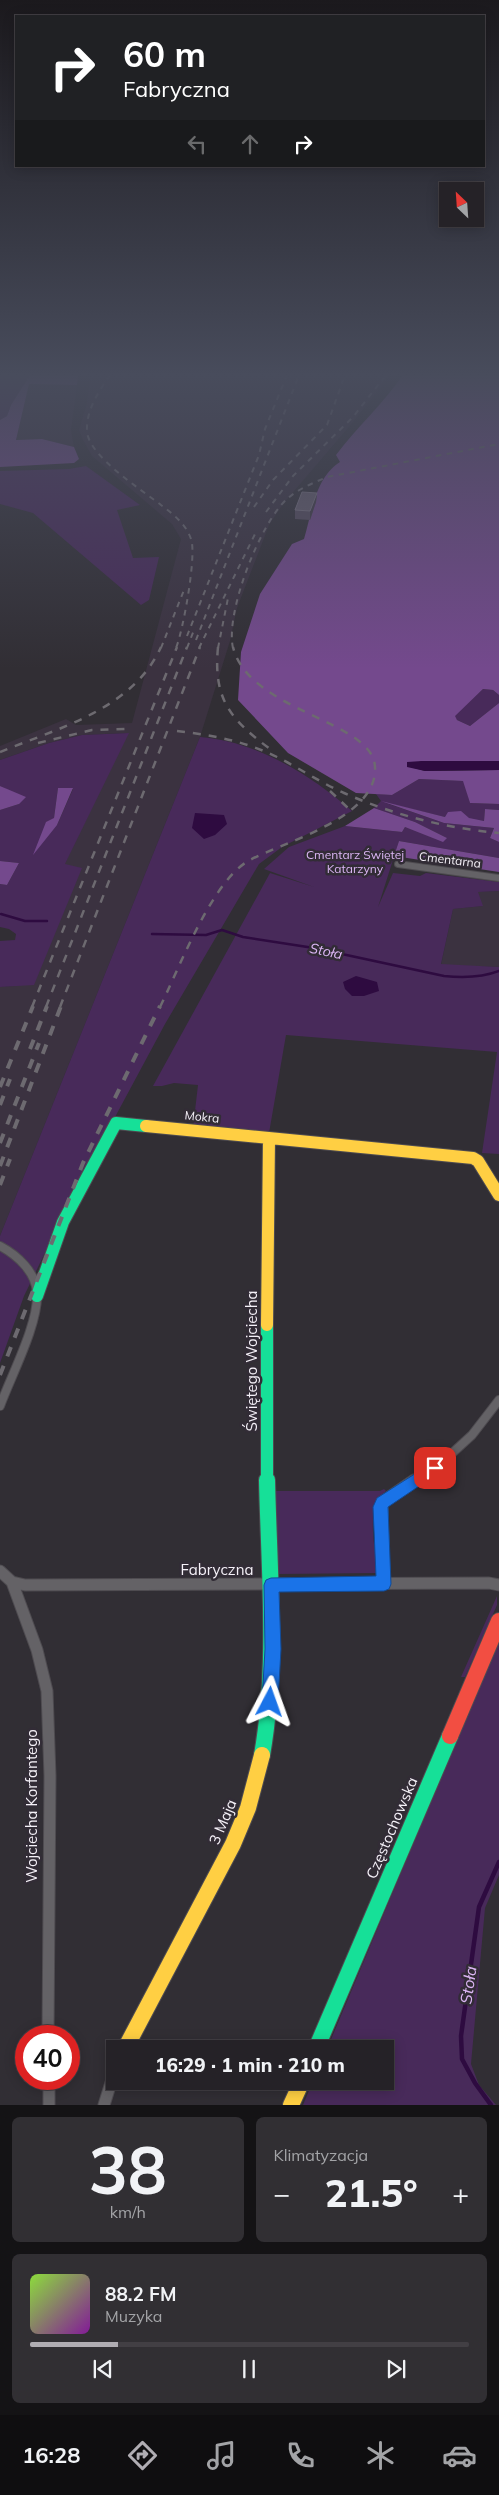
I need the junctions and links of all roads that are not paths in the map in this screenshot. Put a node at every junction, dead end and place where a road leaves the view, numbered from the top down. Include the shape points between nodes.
1 (398, 864) dead end
2 (499, 878) edge
3 (269, 1138) junction
4 (499, 1195) edge
5 (0, 1246) edge
6 (37, 1296) junction
7 (499, 1400) edge
8 (0, 1406) edge
9 (0, 1571) edge
10 (12, 1582) junction
11 (384, 1584) junction
12 (271, 1585) junction
13 (499, 1585) edge
14 (499, 1621) edge
15 (48, 2025) edge
16 (129, 2040) edge
17 (320, 2040) edge
18 (49, 2090) edge
19 (109, 2090) edge
20 (298, 2090) edge
21 (49, 2105) edge
22 (104, 2105) edge
23 (291, 2105) edge

1 - 2 street, Cmentarna
3 - 4 street, Mokra via 476,1159
3 - 6 street, Mokra via 116,1123 62,1222
3 - 12 street, Świętego Wojciecha via 266,1423
5 - 6 street via 25,1266 34,1279
6 - 8 street via 32,1319
7 - 11 street via 472,1435 448,1456 382,1502
9 - 10 street
10 - 12 street, Fabryczna via 24,1585
10 - 15 street, Wojciecha Korfantego via 48,1691
11 - 12 street, Fabryczna
11 - 13 street, Fabryczna
12 - 16 street, 3 Maja via 272,1688 260,1763 248,1808 211,1886
14 - 17 street, Częstochowska
18 - 21 street
19 - 22 street
20 - 23 street

